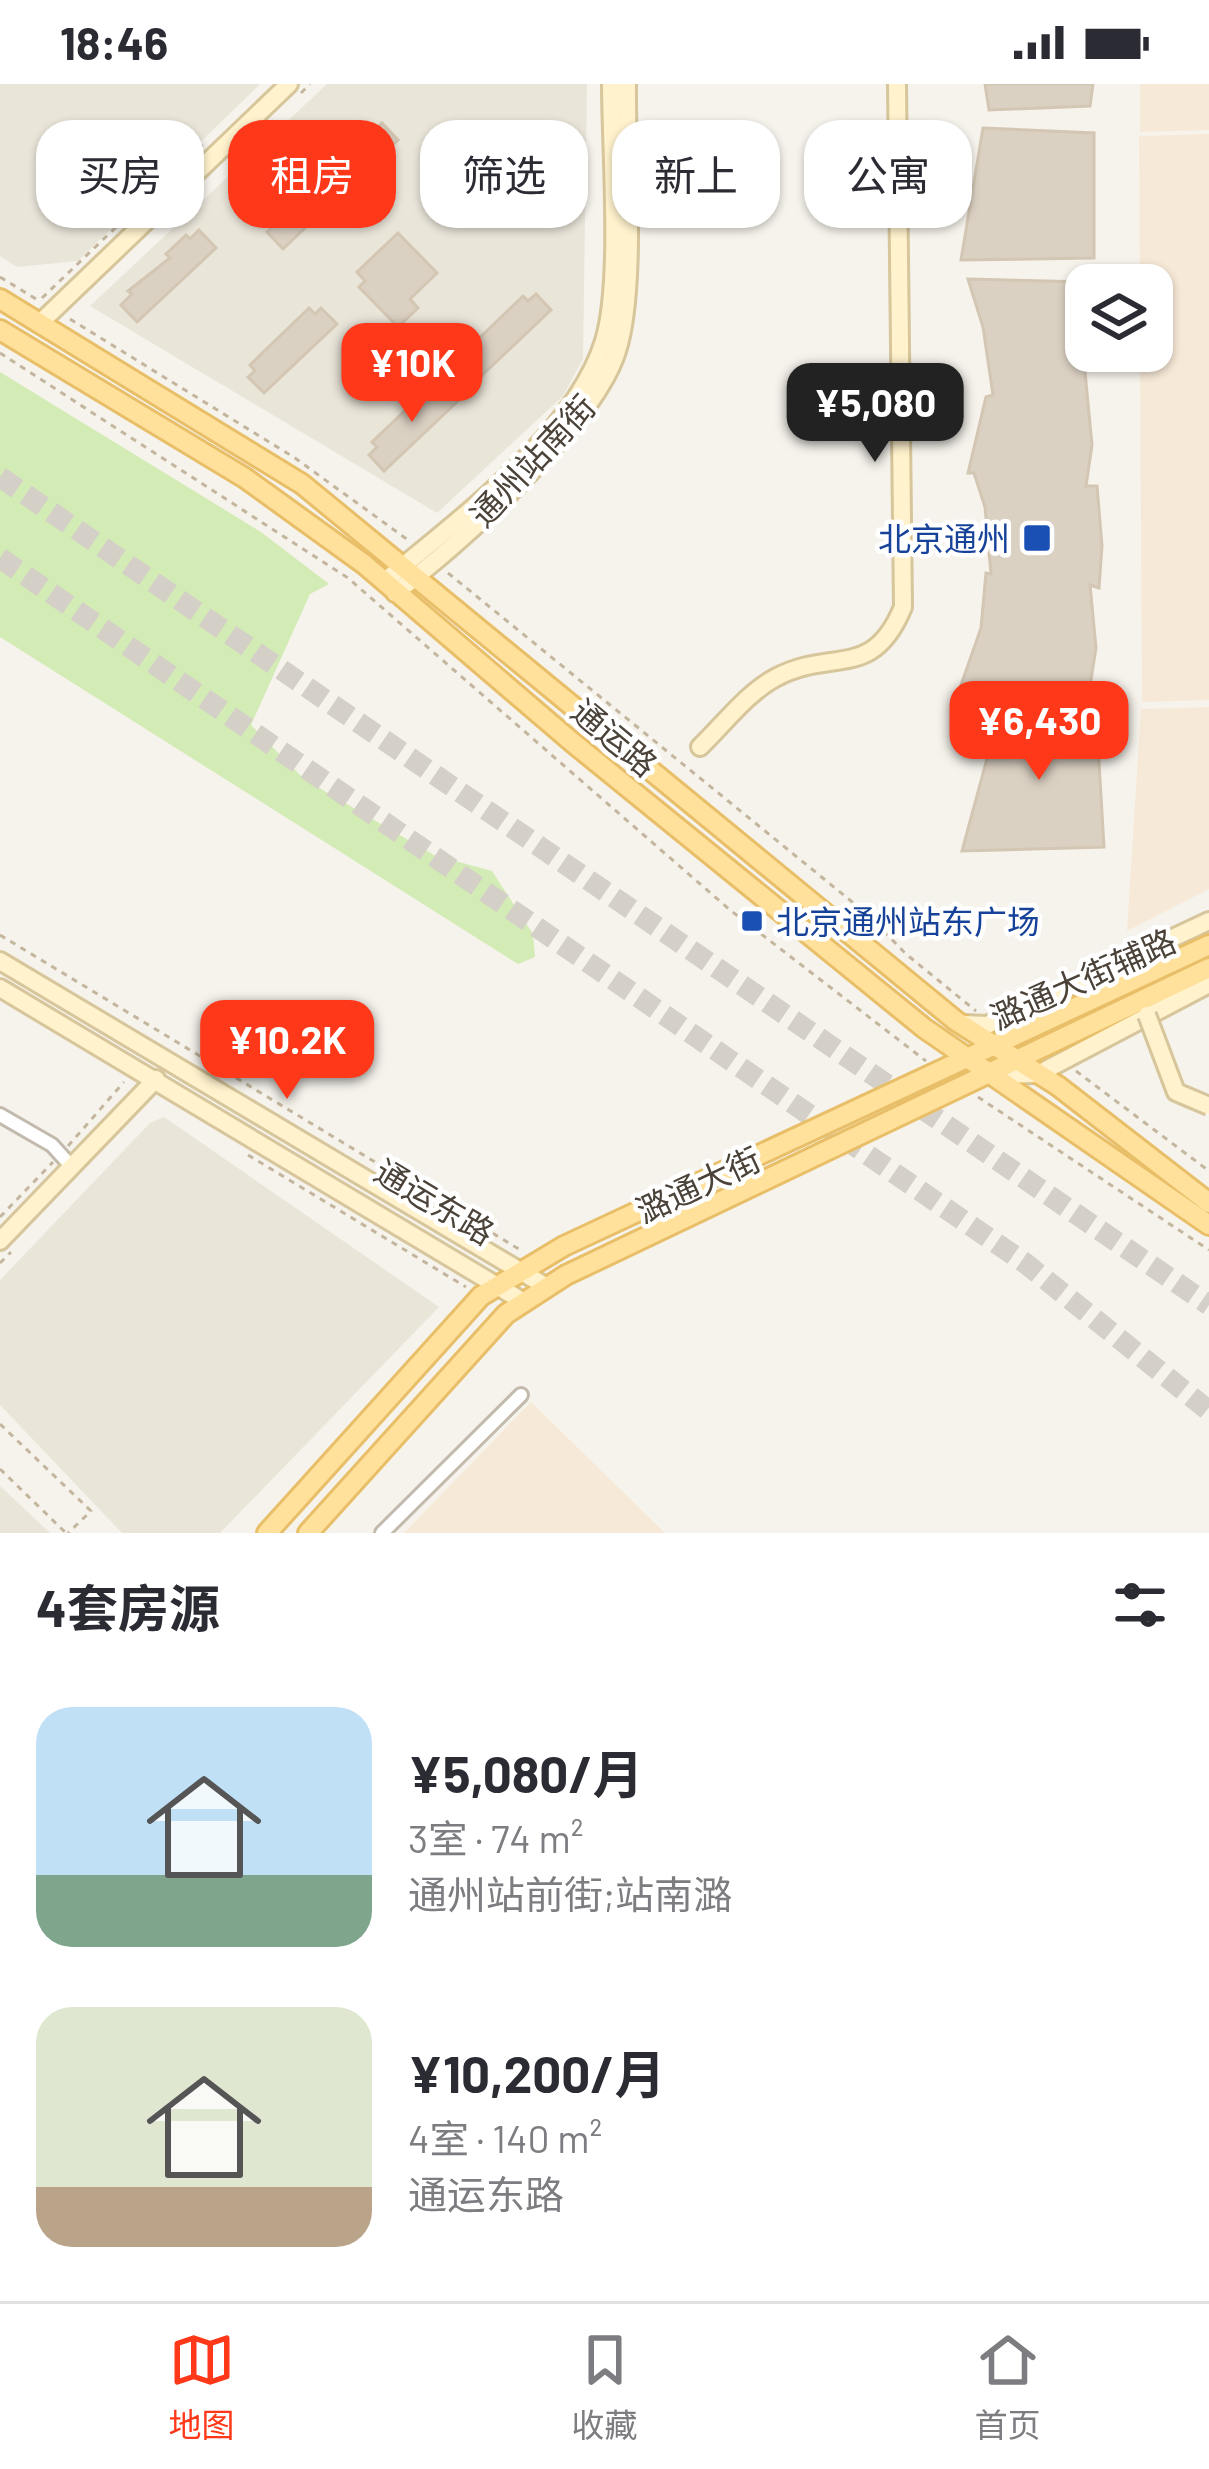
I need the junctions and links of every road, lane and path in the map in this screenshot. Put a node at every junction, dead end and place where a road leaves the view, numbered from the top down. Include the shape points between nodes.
1 (289, 84) edge
2 (611, 84) edge
3 (627, 84) edge
4 (897, 84) edge
5 (215, 133) dead end
6 (0, 277) edge
7 (0, 299) edge
8 (45, 311) junction
9 (0, 330) edge
10 (0, 353) edge
11 (420, 563) junction
12 (390, 588) junction
13 (700, 747) dead end
14 (1209, 921) edge
15 (0, 935) edge
16 (1209, 945) edge
17 (0, 961) edge
18 (1209, 968) edge
19 (1209, 985) edge
20 (0, 988) edge
21 (1147, 1016) junction
22 (956, 1021) junction
23 (992, 1023) junction
24 (992, 1045) junction
25 (969, 1058) junction
26 (1060, 1060) junction
27 (1018, 1062) junction
28 (110, 1071) dead end
29 (941, 1071) junction
30 (1038, 1074) junction
31 (992, 1076) junction
32 (155, 1079) junction
33 (964, 1088) junction
34 (1209, 1106) edge
35 (0, 1115) edge
36 (232, 1145) dead end
37 (66, 1160) junction
38 (1209, 1171) edge
39 (1209, 1204) edge
40 (0, 1217) edge
41 (1209, 1225) edge
42 (0, 1240) edge
43 (1209, 1250) edge
44 (532, 1267) junction
45 (547, 1287) junction
46 (490, 1291) junction
47 (524, 1302) junction
48 (521, 1395) dead end
49 (0, 1424) edge
50 (0, 1469) edge
51 (68, 1533) edge
52 (267, 1533) edge
53 (308, 1533) edge
54 (382, 1533) edge

1 - 8 main road
2 - 11 main road, 通州站南街 via 611,292 590,379
3 - 11 main road, 通州站南街 via 623,319 606,380 575,423
4 - 13 main road via 903,607 892,635 870,655 770,680
5 - 8 path
6 - 8 path, 通运路
7 - 8 main road, 通运路
8 - 11 main road, 通运路
8 - 11 path, 通运路 via 295,458
9 - 12 main road, 通运路 via 244,478
10 - 29 path, 通运路 via 348,578 730,910
11 - 12 main road, 通州站南街
11 - 22 main road, 通运路
11 - 23 path, 通运路 via 868,914
12 - 25 main road, 通运路 via 845,966
14 - 23 main road, 潞通大街辅路
15 - 44 path, 通运东路
16 - 24 main road, 潞通大街
17 - 44 main road, 通运东路
18 - 27 main road, 潞通大街
19 - 21 main road, 潞通大街辅路
20 - 32 main road, 通运东路
21 - 26 main road, 潞通大街辅路
21 - 34 main road, bridge via 1176,1092
22 - 23 main road, 潞通大街辅路
22 - 24 main road, 通运路
24 - 25 main road, 潞通大街
24 - 27 main road, 通运路
25 - 29 main road, 潞通大街
25 - 31 main road, 通运路
26 - 30 main road, 潞通大街辅路
26 - 38 path
27 - 30 main road, 通运路
27 - 31 main road, 潞通大街
28 - 37 path via 125,1079 120,1091
29 - 44 main road, 潞通大街
30 - 31 main road, 潞通大街辅路
30 - 39 main road, 通运路
31 - 33 main road, 潞通大街
31 - 41 main road, 通运路
32 - 37 main road
32 - 46 main road, 通运东路
33 - 43 path
33 - 45 main road, 潞通大街 via 696,1209
35 - 37 street
36 - 46 path, 通运东路
37 - 40 path
37 - 42 main road
44 - 45 main road, 通运东路
44 - 46 main road, 潞通大街
45 - 47 main road, 潞通大街
46 - 47 main road, 通运东路
46 - 52 main road, 潞通大街
47 - 53 main road, 潞通大街
48 - 54 street
49 - 51 path via 91,1511
50 - 51 path

